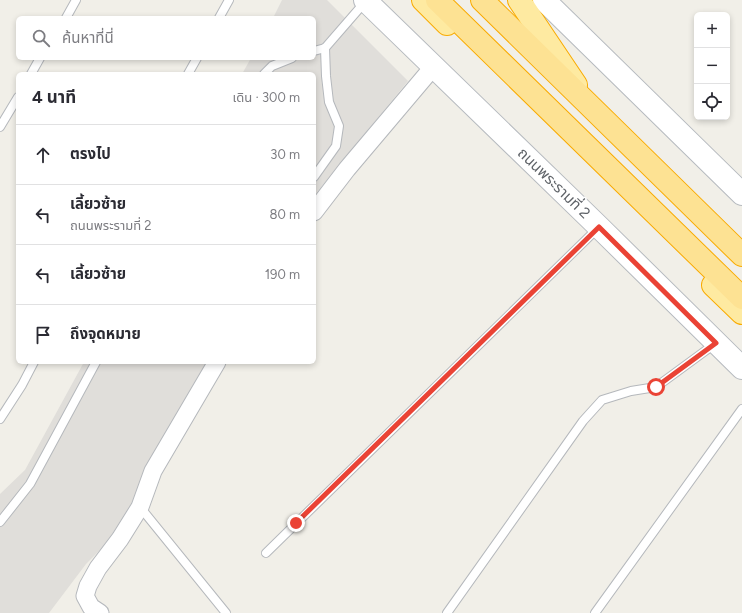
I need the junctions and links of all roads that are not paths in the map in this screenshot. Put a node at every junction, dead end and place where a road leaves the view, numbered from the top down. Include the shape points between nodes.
1 (76, 0) edge
2 (229, 0) edge
3 (423, 0) edge
4 (437, 0) edge
5 (482, 0) edge
6 (489, 0) edge
7 (519, 0) edge
8 (544, 0) edge
9 (365, 1) edge
10 (67, 16) edge
11 (220, 16) edge
12 (325, 48) junction
13 (316, 50) edge
14 (39, 60) edge
15 (196, 60) edge
16 (287, 60) edge
17 (434, 66) junction
18 (32, 72) edge
19 (189, 72) edge
20 (266, 72) edge
21 (578, 87) junction
22 (16, 100) edge
23 (0, 127) edge
24 (316, 174) edge
25 (742, 194) edge
26 (316, 209) edge
27 (599, 227) junction
28 (742, 248) edge
29 (742, 255) edge
30 (742, 298) edge
31 (742, 313) edge
32 (716, 343) junction
33 (33, 364) edge
34 (95, 364) edge
35 (216, 364) edge
36 (742, 368) edge
37 (742, 409) edge
38 (0, 419) edge
39 (140, 507) junction
40 (0, 522) edge
41 (266, 553) dead end
42 (100, 613) edge
43 (226, 613) edge
44 (447, 613) edge
45 (595, 613) edge

1 - 10 lane
2 - 11 lane
3 - 31 highway
4 - 30 highway
5 - 29 highway
6 - 21 highway
7 - 21 highway
8 - 25 main road
9 - 12 lane
9 - 17 main road, ถนนพระรามที่ 2
12 - 13 lane
12 - 24 lane via 329,102 340,126 336,146
14 - 18 lane
15 - 19 lane
16 - 20 lane via 272,66
17 - 26 street
17 - 27 main road, ถนนพระรามที่ 2
21 - 28 highway
22 - 23 lane
27 - 32 main road, ถนนพระรามที่ 2
27 - 41 lane
32 - 36 main road, ถนนพระรามที่ 2
32 - 44 lane via 656,387 630,391 602,400 582,421
33 - 38 lane
34 - 40 lane via 30,484
35 - 39 street via 153,471
37 - 45 lane
39 - 42 street via 88,586 85,596 91,607
39 - 43 lane

